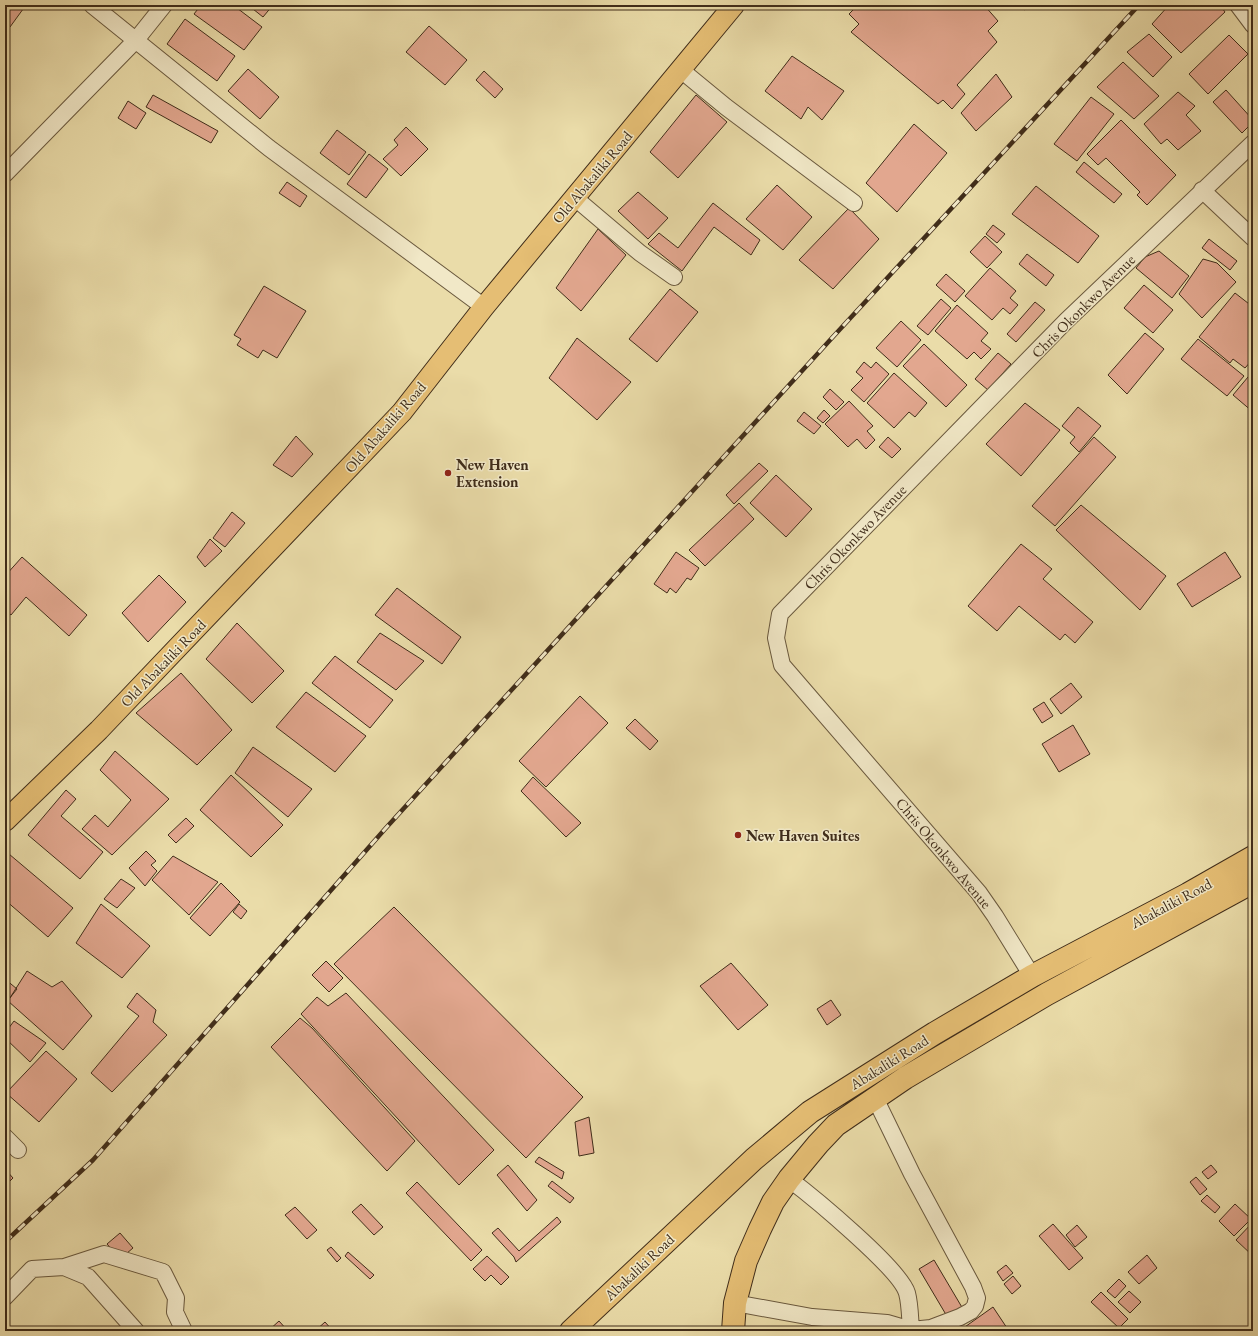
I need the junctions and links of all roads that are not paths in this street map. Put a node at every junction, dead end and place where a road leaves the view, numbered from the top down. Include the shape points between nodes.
1 (92, 5) edge
2 (164, 5) edge
3 (734, 5) edge
4 (1238, 5) edge
5 (1253, 26) edge
6 (136, 40) junction
7 (681, 70) junction
8 (1253, 143) edge
9 (5, 174) edge
10 (1202, 190) junction
11 (575, 198) junction
12 (854, 203) dead end
13 (1253, 238) edge
14 (674, 276) dead end
15 (484, 307) junction
16 (5, 821) edge
17 (1253, 857) edge
18 (1253, 882) edge
19 (1032, 976) junction
20 (875, 1098) junction
21 (5, 1137) edge
22 (18, 1150) dead end
23 (789, 1179) junction
24 (64, 1267) junction
25 (5, 1297) edge
26 (735, 1303) junction
27 (911, 1330) junction
28 (136, 1331) edge
29 (184, 1331) edge
30 (571, 1331) edge
31 (733, 1331) edge

1 - 6 street
2 - 6 street
3 - 7 main road, Old Abakaliki Road
4 - 5 street
6 - 9 street
6 - 15 street via 269,148
7 - 11 main road, Old Abakaliki Road
7 - 12 street
8 - 10 street, Chris Okonkwo Avenue
10 - 13 street
10 - 19 street, Chris Okonkwo Avenue via 1061,327 780,614 776,638 782,665 979,893
11 - 14 street via 640,253
11 - 15 main road, Old Abakaliki Road
15 - 16 main road, Old Abakaliki Road via 402,412 366,451 98,730
17 - 19 highway, Abakaliki Road
18 - 20 highway, Abakaliki Road via 1047,994
19 - 30 highway, Abakaliki Road via 935,1033 810,1112 754,1159
20 - 23 highway, Abakaliki Road via 836,1125
20 - 27 street via 977,1298 975,1306 960,1317 930,1328
21 - 22 street
23 - 26 highway, Abakaliki Road via 773,1202 746,1261
23 - 27 street via 812,1196 893,1271 907,1292
24 - 25 street via 32,1269
24 - 28 street via 88,1277
24 - 29 street via 104,1254 163,1272 176,1298 175,1312
26 - 27 street via 812,1317 887,1323
26 - 31 highway, Abakaliki Road

